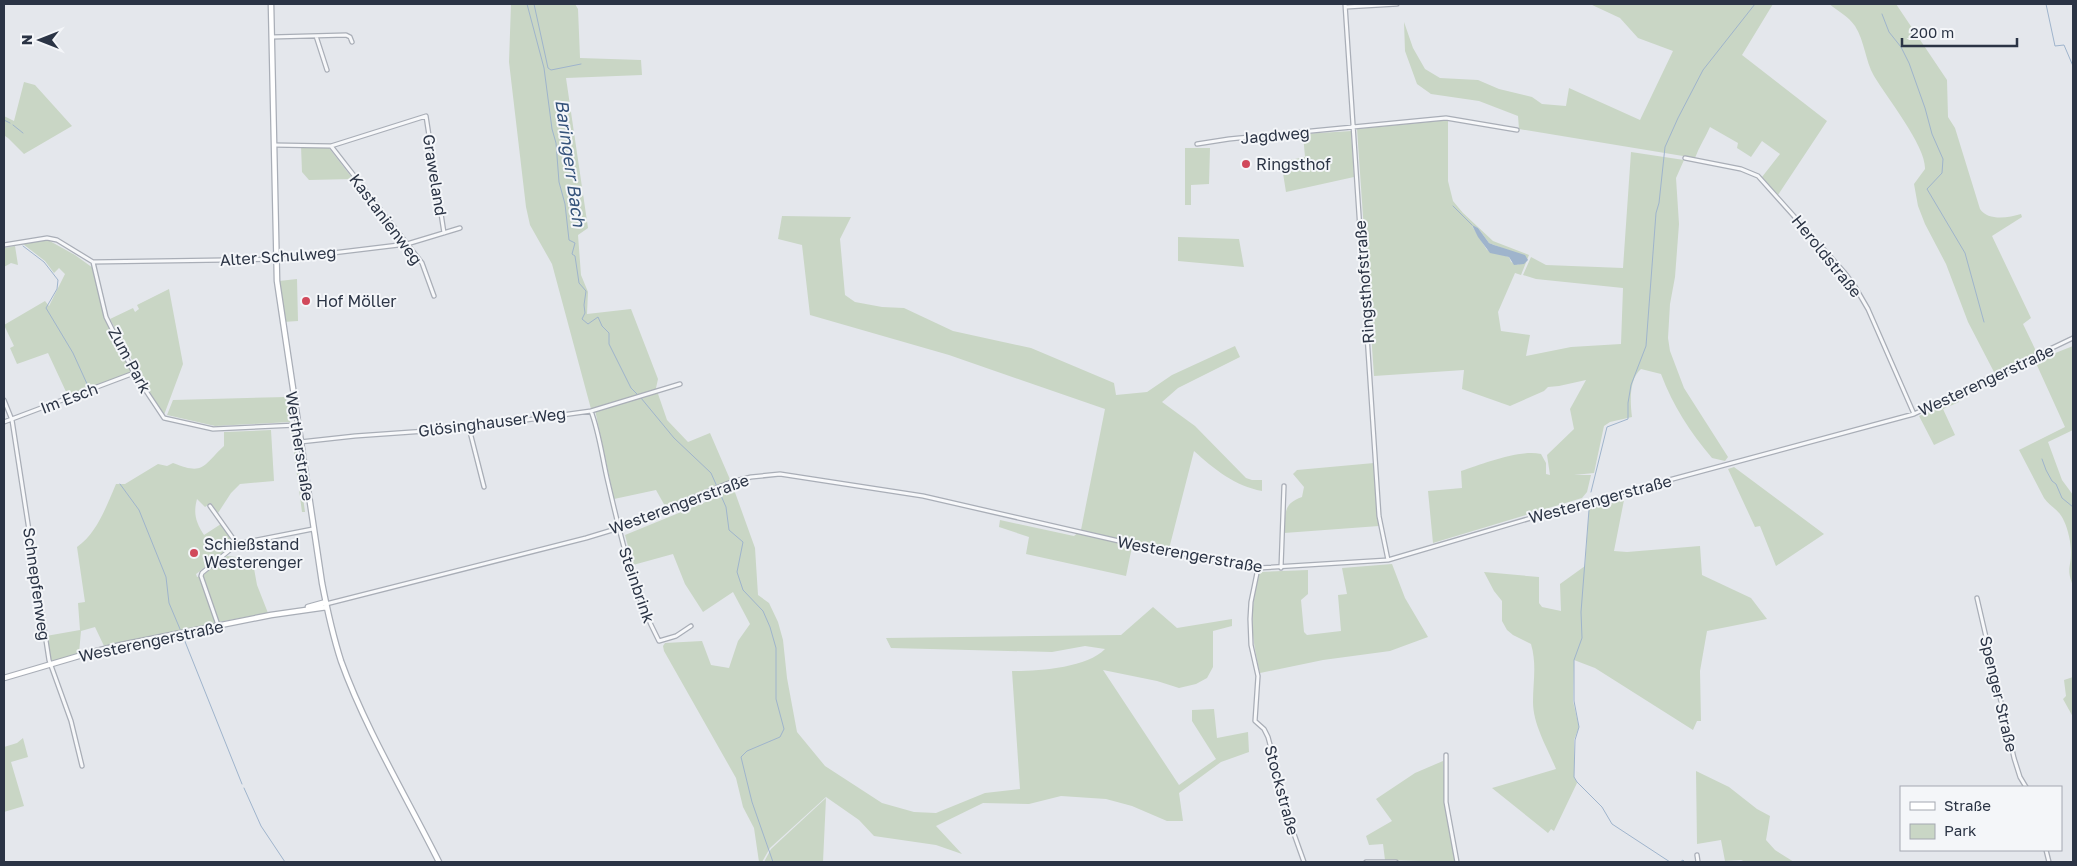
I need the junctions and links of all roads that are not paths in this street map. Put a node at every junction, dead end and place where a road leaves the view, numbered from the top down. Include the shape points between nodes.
1 (271, 4) edge
2 (1397, 4) edge
3 (1346, 5) edge
4 (316, 36) junction
5 (272, 37) junction
6 (352, 42) dead end
7 (327, 70) dead end
8 (1354, 127) junction
9 (1518, 130) dead end
10 (1197, 144) dead end
11 (273, 145) junction
12 (331, 146) junction
13 (1685, 158) dead end
14 (460, 228) dead end
15 (444, 233) junction
16 (407, 244) junction
17 (4, 245) edge
18 (275, 259) junction
19 (93, 262) junction
20 (434, 296) dead end
21 (2073, 338) edge
22 (134, 373) junction
23 (680, 384) dead end
24 (4, 400) edge
25 (592, 411) junction
26 (1914, 414) junction
27 (12, 420) junction
28 (4, 422) edge
29 (297, 425) junction
30 (469, 428) junction
31 (300, 442) junction
32 (1284, 486) dead end
33 (484, 487) dead end
34 (210, 506) dead end
35 (619, 528) junction
36 (313, 529) junction
37 (237, 544) junction
38 (1388, 560) junction
39 (1258, 568) junction
40 (1281, 568) junction
41 (1977, 598) dead end
42 (326, 605) junction
43 (218, 626) junction
44 (692, 626) dead end
45 (51, 665) junction
46 (4, 678) edge
47 (1446, 755) dead end
48 (82, 766) dead end
49 (2025, 786) edge
50 (1697, 855) dead end
51 (1371, 861) edge
52 (439, 862) edge
53 (1304, 862) edge
54 (1366, 862) edge
55 (1396, 862) edge
56 (1457, 862) edge
57 (1698, 862) edge

1 - 5 main road, Wertherstraße
2 - 3 street
3 - 8 street, Ringsthofstraße
4 - 5 street
4 - 6 street via 346,35
4 - 7 street
5 - 11 main road, Wertherstraße
8 - 9 street, Jagdweg via 1446,118
8 - 10 street, Jagdweg
8 - 38 street, Ringsthofstraße via 1379,516
11 - 12 street
11 - 18 main road, Wertherstraße
12 - 15 street, Graweland via 426,116
12 - 16 street, Kastanienweg
13 - 26 street, Heroldstraße via 1758,176 1844,272 1862,297
14 - 15 street, Alter Schulweg
15 - 16 street, Alter Schulweg
16 - 18 street, Alter Schulweg
16 - 20 street, Kastanienweg via 422,264
17 - 19 street via 47,238 57,240
18 - 19 street, Alter Schulweg
18 - 29 main road, Wertherstraße
19 - 22 street, Zum Park via 106,317
21 - 26 street, Westerengerstraße
22 - 27 street, Im Esch
22 - 29 street, Zum Park via 164,418 213,429
23 - 25 street, Glösinghauser Weg
24 - 27 street, Schnepfenweg
25 - 30 street, Glösinghauser Weg
25 - 35 street, Steinbrink
26 - 38 street, Westerengerstraße via 1565,508
27 - 28 street, Im Esch
27 - 45 street, Schnepfenweg
29 - 31 main road, Wertherstraße
30 - 31 street, Glösinghauser Weg
30 - 33 street
31 - 36 main road, Wertherstraße
32 - 40 street
34 - 37 street
35 - 39 street, Westerengerstraße via 718,487 751,476 780,474 923,496 1124,542
35 - 42 street, Westerengerstraße
35 - 44 street, Steinbrink via 630,568 659,641
36 - 37 street
36 - 42 main road, Wertherstraße
37 - 43 street via 201,576
38 - 40 street, Westerengerstraße
39 - 40 street, Westerengerstraße
39 - 53 street, Stockstraße via 1250,619 1251,645 1258,676 1255,721 1268,737
41 - 49 street, Spenger Straße via 2014,758
42 - 43 main road, Westerengerstraße
42 - 52 main road, Wertherstraße via 354,693
43 - 45 main road, Westerengerstraße via 105,649
45 - 46 main road, Westerengerstraße
45 - 48 street, Schnepfenweg via 71,721
47 - 56 street via 1446,802
50 - 57 street
51 - 54 street
51 - 55 street

